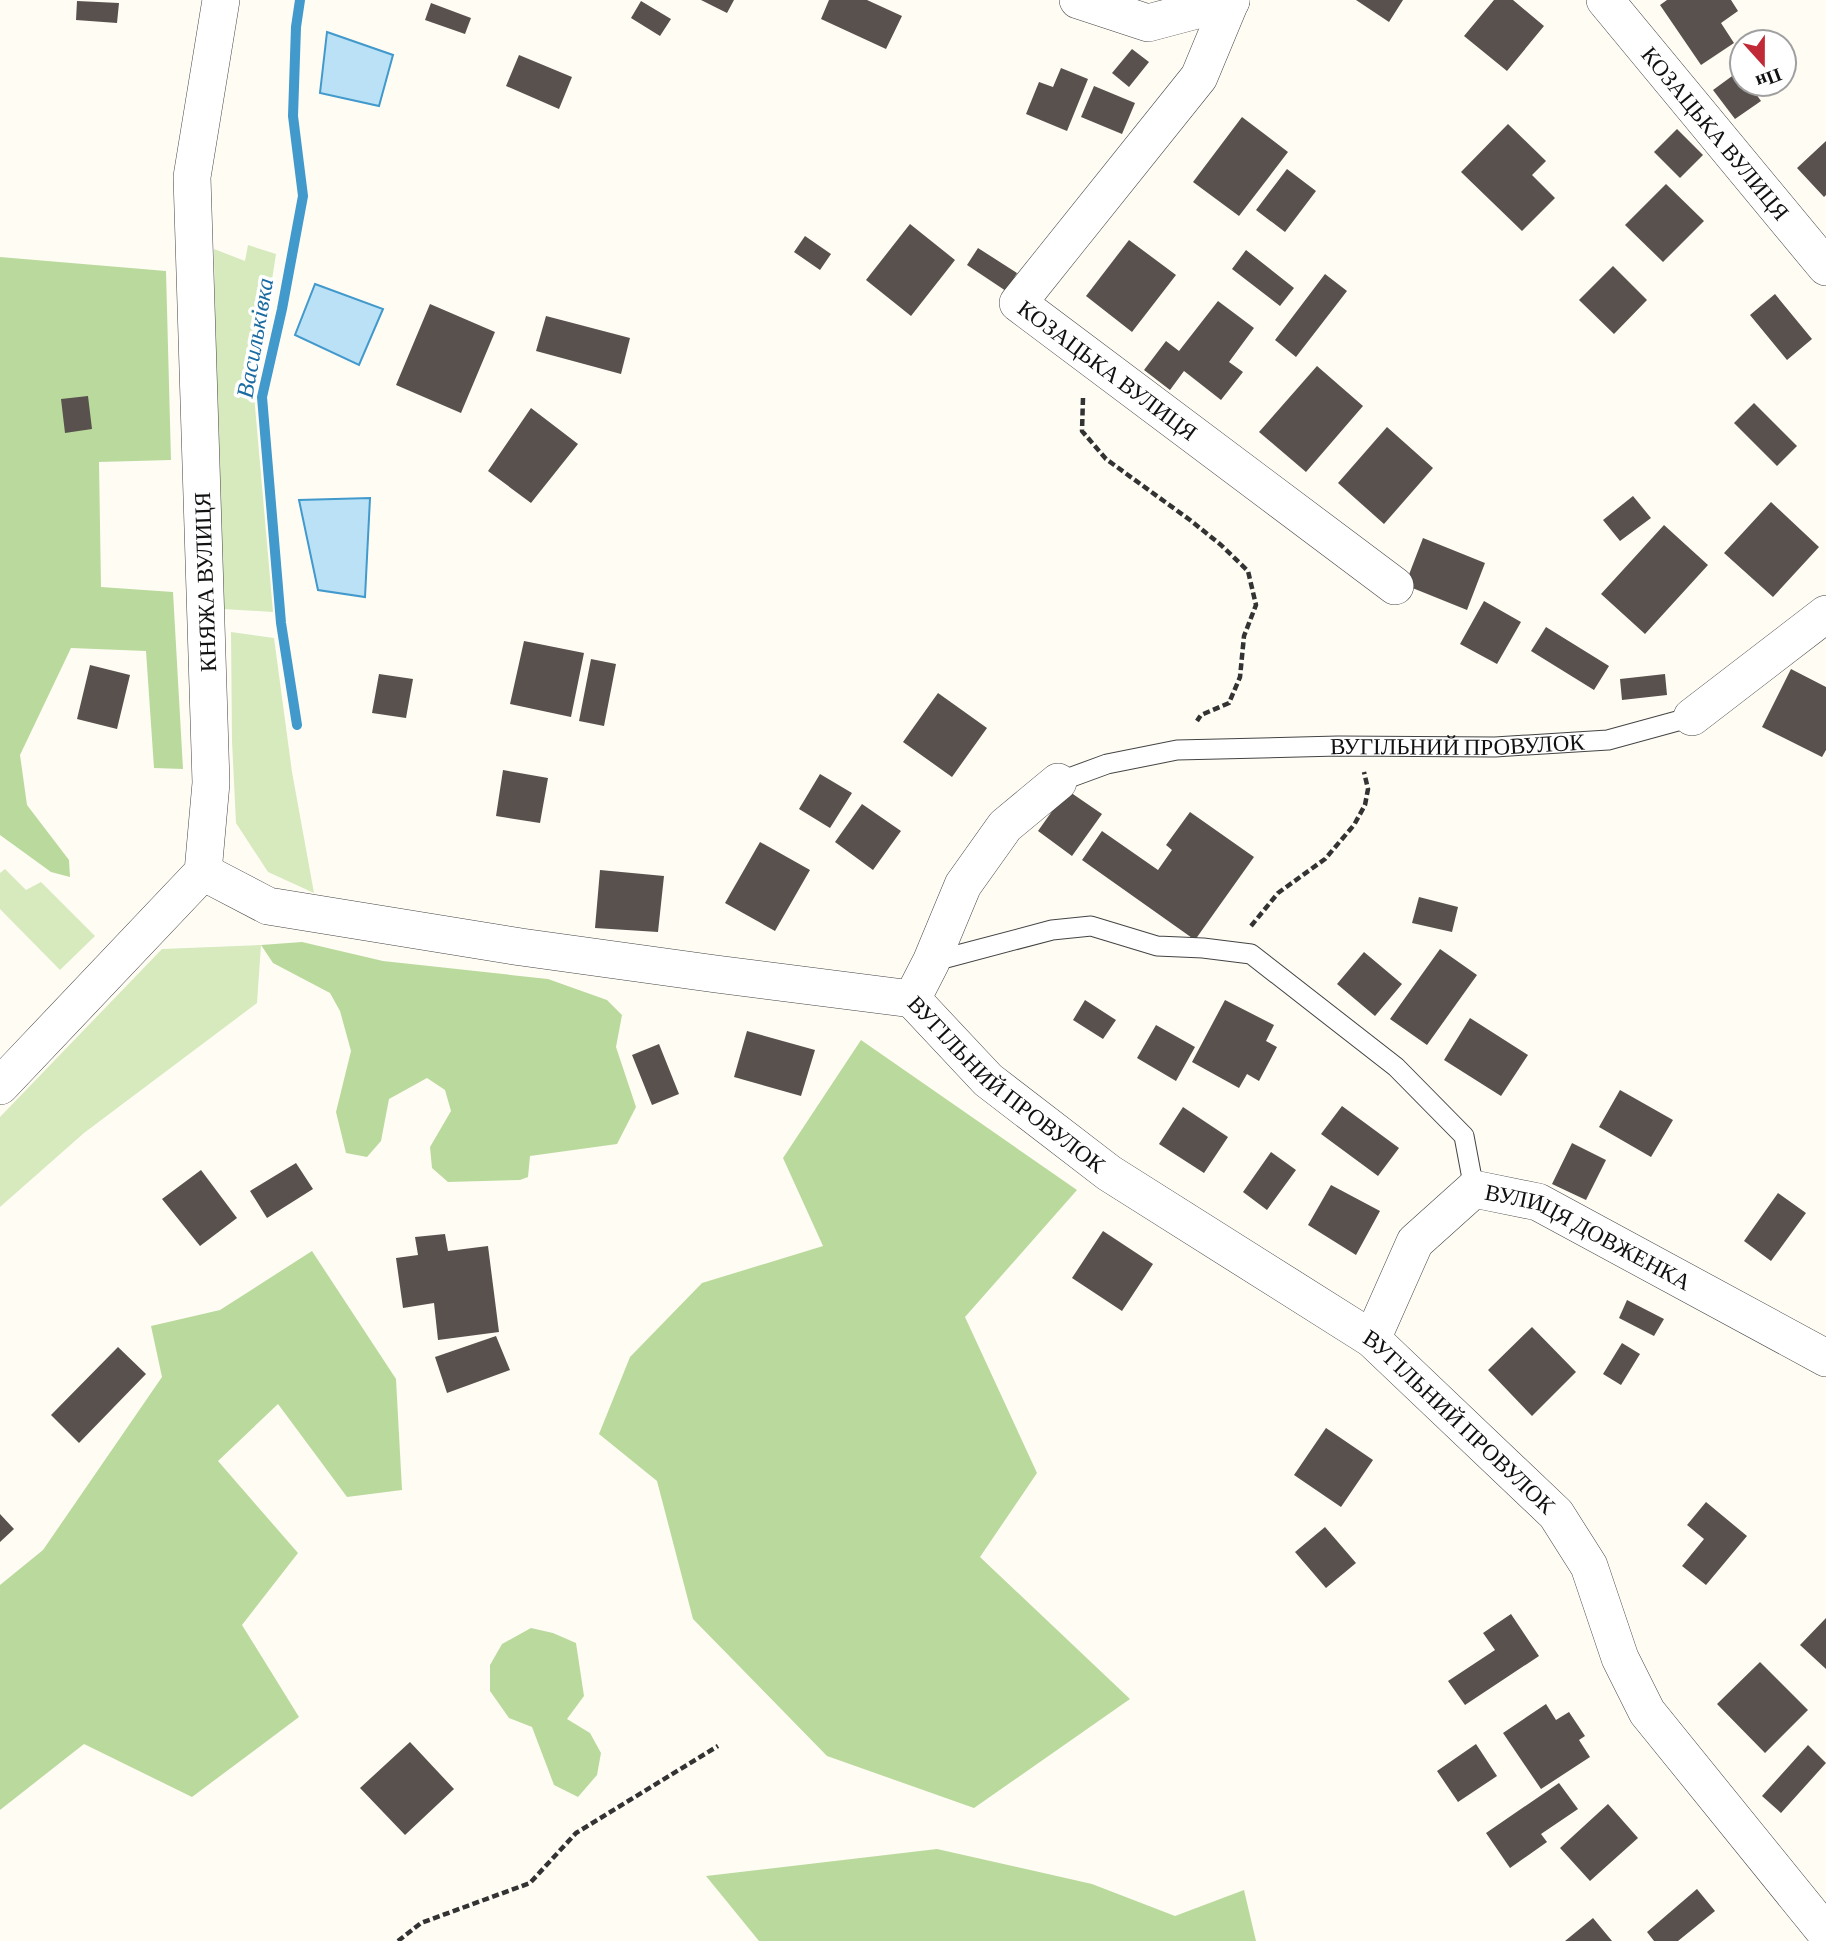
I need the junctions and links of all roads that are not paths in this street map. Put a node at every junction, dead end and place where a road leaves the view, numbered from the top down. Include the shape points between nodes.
1 (221, 0) edge
2 (1078, 0) edge
3 (1605, 0) edge
4 (1231, 1) edge
5 (1826, 267) edge
6 (1395, 586) dead end
7 (1826, 614) edge
8 (1692, 717) joint
9 (1058, 782) joint
10 (203, 873) junction
11 (931, 962) junction
12 (912, 999) junction
13 (0, 1086) edge
14 (1474, 1188) junction
15 (1372, 1339) junction
16 (1826, 1358) edge
17 (1826, 1933) edge

1 - 10 street, КНЯЖА ВУЛИЦЯ via 192,177 211,783
2 - 4 street via 1148,23
3 - 5 street, КОЗАЦЬКА ВУЛИЦЯ
4 - 6 street, КОЗАЦЬКА ВУЛИЦЯ via 1199,77 1018,303
7 - 8 street, ВУГІЛЬНИЙ ПРОВУЛОК
8 - 9 lane, ВУГІЛЬНИЙ ПРОВУЛОК via 1608,740 1495,747 1177,750 1107,764
9 - 11 street, ВУГІЛЬНИЙ ПРОВУЛОК via 1005,826 962,885
10 - 12 street via 268,906 521,947
10 - 13 street
11 - 12 street, ВУГІЛЬНИЙ ПРОВУЛОК
11 - 14 lane via 1052,930 1091,926 1157,946 1251,954 1396,1067 1464,1136
12 - 15 street, ВУГІЛЬНИЙ ПРОВУЛОК via 988,1080 1109,1172
14 - 15 street, ВУЛИЦЯ ДОВЖЕНКА via 1415,1242
14 - 16 street, ВУЛИЦЯ ДОВЖЕНКА via 1538,1202
15 - 17 street, ВУГІЛЬНИЙ ПРОВУЛОК via 1556,1514 1589,1566 1620,1658 1647,1712

